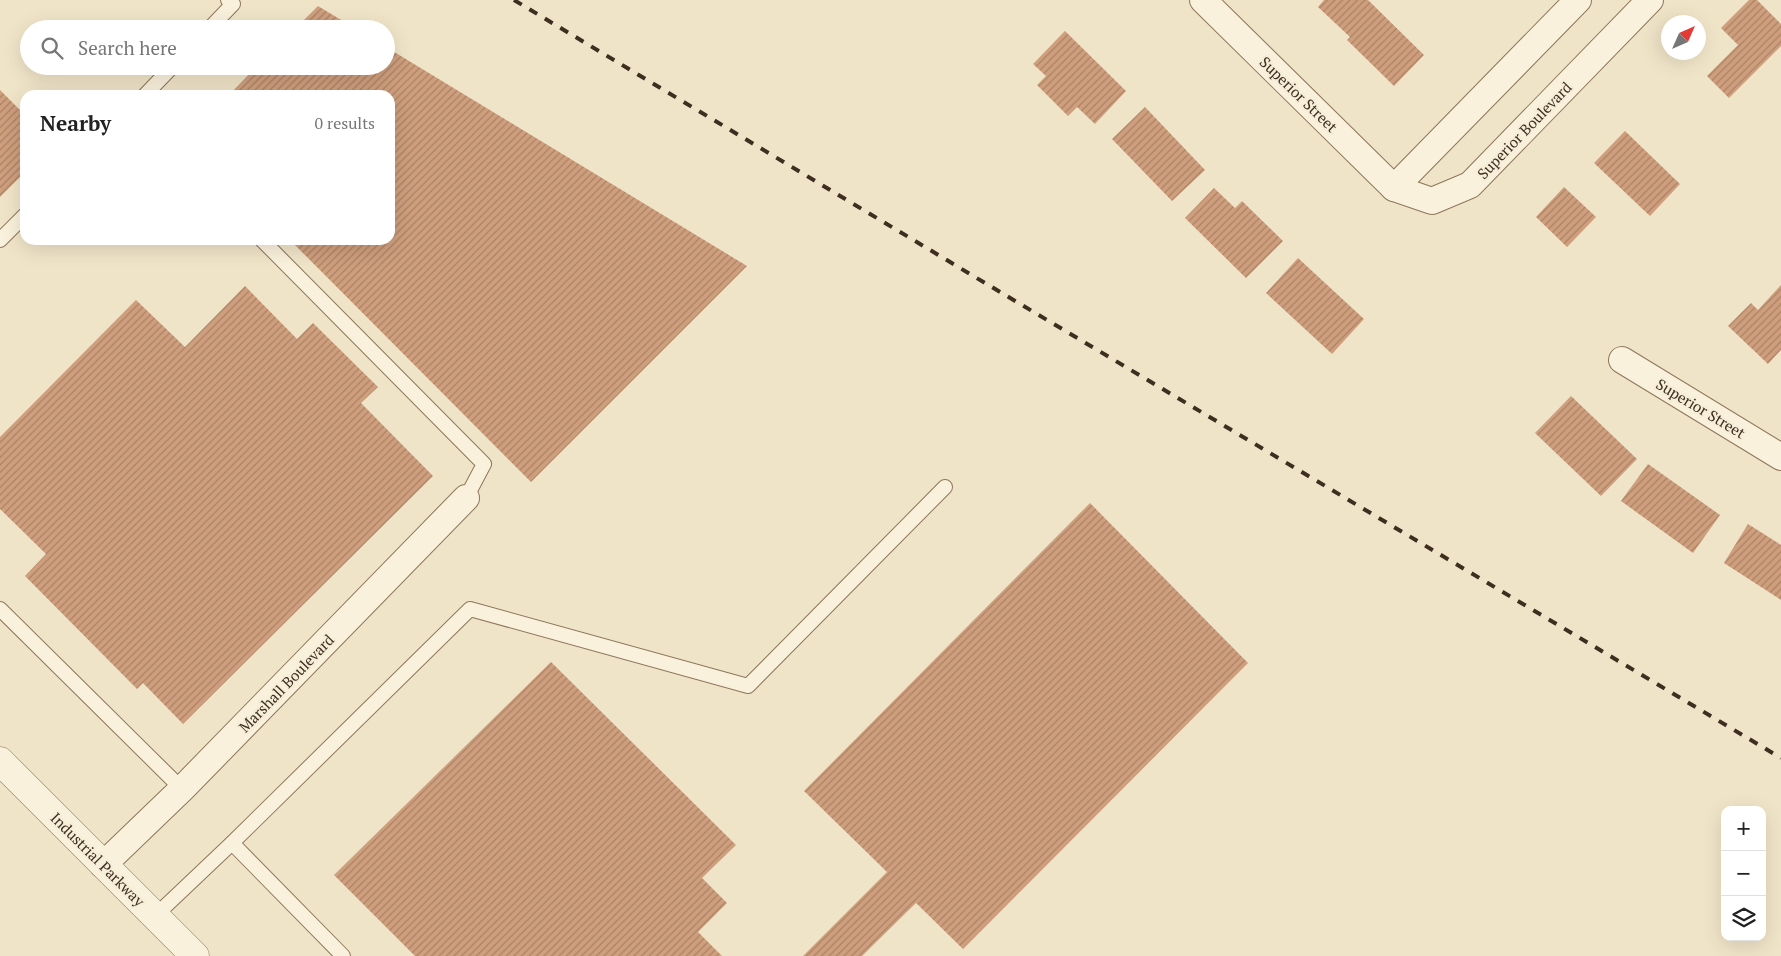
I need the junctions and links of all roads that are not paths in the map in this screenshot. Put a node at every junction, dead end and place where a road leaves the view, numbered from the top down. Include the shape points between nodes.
1 (228, 0) edge
2 (1202, 0) edge
3 (1578, 0) edge
4 (1650, 0) edge
5 (218, 20) edge
6 (164, 75) edge
7 (150, 90) edge
8 (1394, 188) junction
9 (20, 220) edge
10 (0, 240) edge
11 (267, 245) edge
12 (1622, 360) dead end
13 (1781, 457) edge
14 (945, 487) dead end
15 (466, 498) joint
16 (0, 609) edge
17 (0, 761) edge
18 (182, 789) junction
19 (232, 843) junction
20 (104, 865) junction
21 (155, 916) junction
22 (189, 954) edge
23 (343, 956) edge

1 - 5 lane via 233,4
2 - 8 street, Superior Street
3 - 8 street
4 - 8 street, Superior Boulevard via 1470,185 1432,201
6 - 7 lane
9 - 10 lane
11 - 15 lane via 484,464
12 - 13 street, Superior Street
14 - 19 lane via 748,686 470,609
15 - 18 street, Marshall Boulevard
16 - 18 lane
17 - 20 street, Industrial Parkway
18 - 20 street, Marshall Boulevard
19 - 21 lane
19 - 23 lane
20 - 21 street, Industrial Parkway
21 - 22 street, Industrial Parkway

